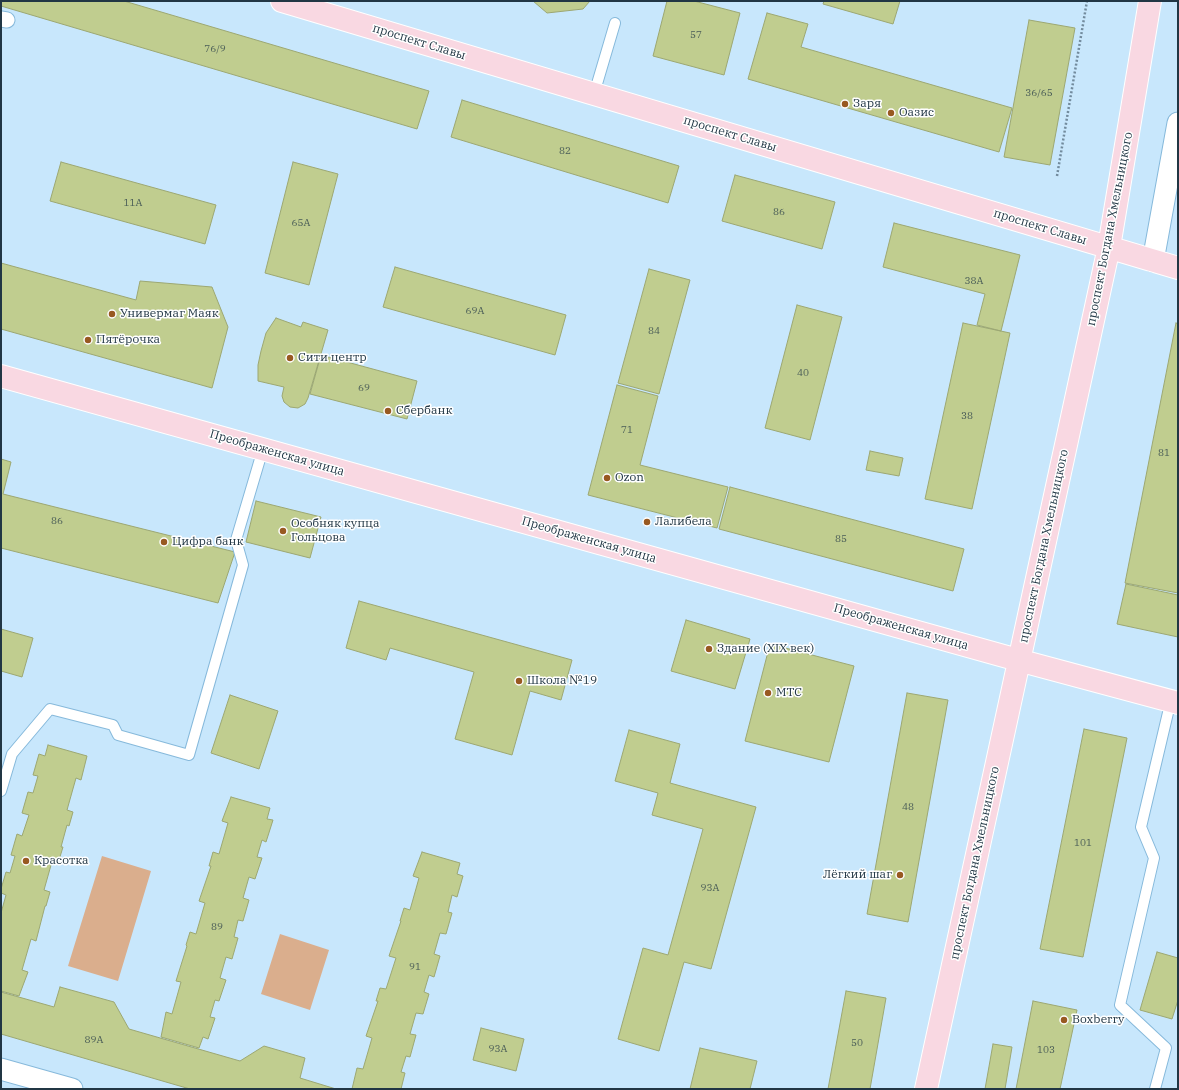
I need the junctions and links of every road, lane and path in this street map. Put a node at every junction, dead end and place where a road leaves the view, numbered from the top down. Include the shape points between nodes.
1 (282, 1) edge
2 (1087, 1) edge
3 (1150, 1) edge
4 (615, 23) dead end
5 (594, 94) junction
6 (1178, 123) edge
7 (1056, 176) dead end
8 (1109, 247) junction
9 (1153, 261) junction
10 (1178, 268) edge
11 (1, 376) edge
12 (263, 449) junction
13 (1018, 660) junction
14 (1174, 702) edge
15 (1, 791) edge
16 (1, 1069) edge
17 (72, 1089) edge
18 (926, 1089) edge
19 (1155, 1089) edge

1 - 5 main road, проспект Славы
2 - 7 path
3 - 8 main road, проспект Богдана Хмельницкого
4 - 5 lane
5 - 8 main road, проспект Славы
6 - 9 street
8 - 9 main road, проспект Славы
8 - 13 main road, проспект Богдана Хмельницкого
9 - 10 main road, проспект Славы
11 - 12 main road, Преображенская улица
12 - 13 main road, Преображенская улица
12 - 15 lane via 236,540 243,565 189,755 118,735 113,725 50,709 12,754
13 - 14 main road, Преображенская улица
13 - 18 main road, проспект Богдана Хмельницкого
14 - 19 lane via 1141,827 1154,858 1120,1005 1166,1048
16 - 17 street

